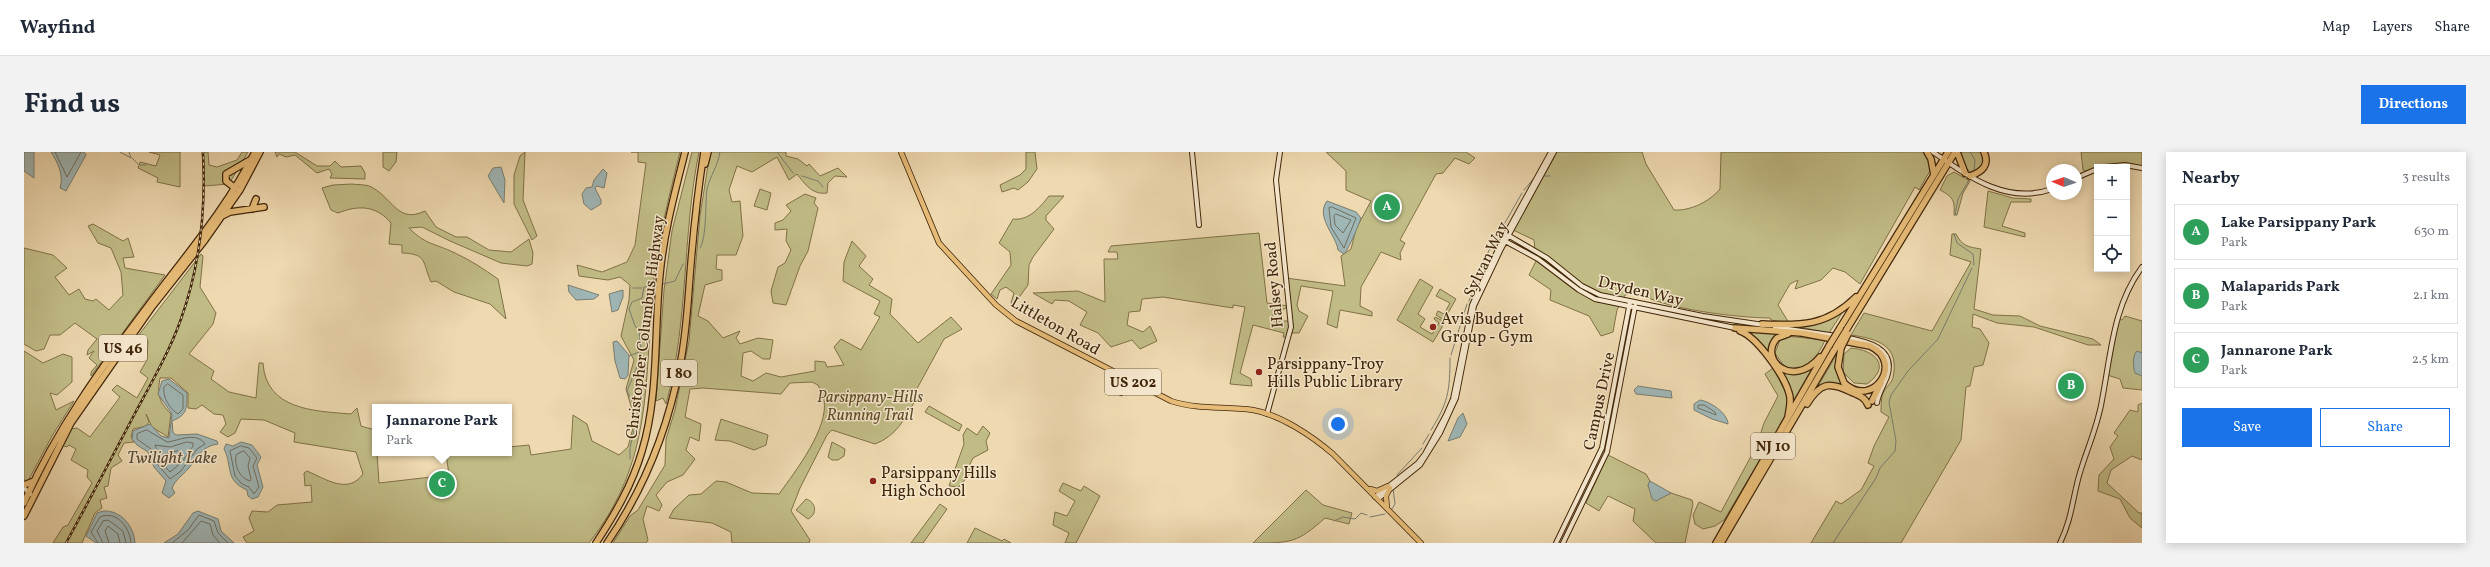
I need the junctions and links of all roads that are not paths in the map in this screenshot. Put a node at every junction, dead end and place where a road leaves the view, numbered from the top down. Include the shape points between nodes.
1 (255, 152) edge
2 (260, 152) edge
3 (684, 152) edge
4 (704, 152) edge
5 (708, 152) edge
6 (901, 152) edge
7 (1192, 152) edge
8 (1280, 152) edge
9 (1927, 152) edge
10 (1933, 152) edge
11 (1948, 152) edge
12 (1956, 152) edge
13 (1984, 152) edge
14 (1552, 154) edge
15 (252, 159) junction
16 (1946, 161) junction
17 (2130, 166) edge
18 (2142, 168) edge
19 (2094, 170) edge
20 (1965, 173) junction
21 (1934, 175) junction
22 (2082, 175) edge
23 (1970, 176) junction
24 (235, 188) junction
25 (698, 188) junction
26 (2046, 190) edge
27 (256, 199) dead end
28 (264, 207) dead end
29 (252, 209) junction
30 (219, 219) junction
31 (1199, 225) dead end
32 (1508, 235) junction
33 (1504, 241) junction
34 (2142, 267) edge
35 (1862, 292) junction
36 (1630, 302) junction
37 (1635, 303) junction
38 (1629, 308) junction
39 (1634, 308) junction
40 (1762, 324) junction
41 (1735, 328) junction
42 (1810, 334) junction
43 (1829, 347) junction
44 (1839, 348) junction
45 (1123, 377) junction
46 (1883, 377) junction
47 (1121, 393) dead end
48 (1872, 403) junction
49 (1800, 409) junction
50 (1267, 414) junction
51 (1787, 422) junction
52 (35, 481) junction
53 (24, 487) edge
54 (1389, 487) junction
55 (1367, 488) junction
56 (31, 494) junction
57 (1377, 498) junction
58 (24, 503) edge
59 (1387, 508) junction
60 (24, 516) edge
61 (596, 543) edge
62 (607, 543) edge
63 (1421, 543) edge
64 (1556, 543) edge
65 (1563, 543) edge
66 (1716, 543) edge
67 (1721, 543) edge
68 (2060, 543) edge

1 - 15 highway, US 46
2 - 30 highway, US 46 via 240,190
3 - 61 highway, Christopher Columbus Highway / I 80 via 660,273 647,433 639,462 626,493
4 - 25 highway, Christopher Columbus Highway / I 80
5 - 25 highway
6 - 45 main road, Littleton Road / US 202 via 939,242 996,305 1024,326
7 - 31 street
8 - 50 street, Halsey Road via 1276,180 1292,327
9 - 21 highway
10 - 16 street
11 - 16 highway, NJ 10
12 - 16 highway, NJ 10
12 - 20 highway
13 - 23 highway via 1984,168
14 - 32 street, Sylvan Way
15 - 24 highway, US 46
15 - 24 highway via 226,174 226,181
16 - 20 street
16 - 21 highway, NJ 10
16 - 44 highway, NJ 10, bridge via 1850,323
17 - 18 street
19 - 22 street
20 - 23 street
21 - 35 highway, NJ 10
23 - 26 street via 1988,186 2020,194
24 - 52 highway, US 46 via 181,265 148,305 73,413
25 - 62 highway, Christopher Columbus Highway / I 80 via 686,327 671,406 643,480
27 - 29 highway
28 - 29 highway
29 - 30 highway via 230,212
30 - 56 highway, US 46 via 180,274 152,306 74,418
32 - 33 street, Sylvan Way
32 - 36 street, Dryden Way via 1547,258 1588,290
33 - 38 street, Dryden Way via 1538,259 1587,295
33 - 54 street, Sylvan Way via 1474,306 1456,398 1450,412 1424,460
34 - 68 street via 2115,323 2101,408 2079,476 2071,520
35 - 40 highway via 1842,311 1828,318 1796,326
35 - 43 highway, NJ 10, bridge
36 - 37 street, Dryden Way
36 - 38 street, Campus Drive
37 - 39 street, Campus Drive
37 - 40 street, Dryden Way
38 - 39 street, Dryden Way
38 - 64 street, Campus Drive via 1602,448
39 - 41 street, Dryden Way
39 - 65 street, Campus Drive via 1607,452
40 - 48 street, Dryden Way via 1817,332 1876,345 1884,353 1889,366 1887,376
41 - 42 highway
41 - 51 highway via 1756,341 1786,386 1790,402
42 - 43 highway via 1784,334 1777,338 1772,351 1777,365 1786,371 1801,372 1815,363
42 - 46 highway via 1874,348 1885,362
43 - 51 highway, NJ 10
44 - 46 highway via 1838,371 1848,386 1858,390 1869,390
44 - 49 highway, NJ 10
45 - 47 main road via 1125,386
45 - 50 main road, Littleton Road / US 202 via 1173,402
46 - 48 highway
48 - 49 highway via 1840,386 1830,385 1818,389
49 - 67 highway, NJ 10
50 - 55 main road, Littleton Road / US 202 via 1320,444
51 - 66 highway, NJ 10
52 - 53 highway
52 - 56 highway, US 46
53 - 56 street
54 - 55 main road via 1377,491
54 - 57 street, Sylvan Way
54 - 59 main road via 1386,496
55 - 57 main road, Littleton Road / US 202
56 - 58 highway, US 46
56 - 60 highway, US 46
57 - 59 main road, Littleton Road / US 202
59 - 63 main road, Littleton Road / US 202

